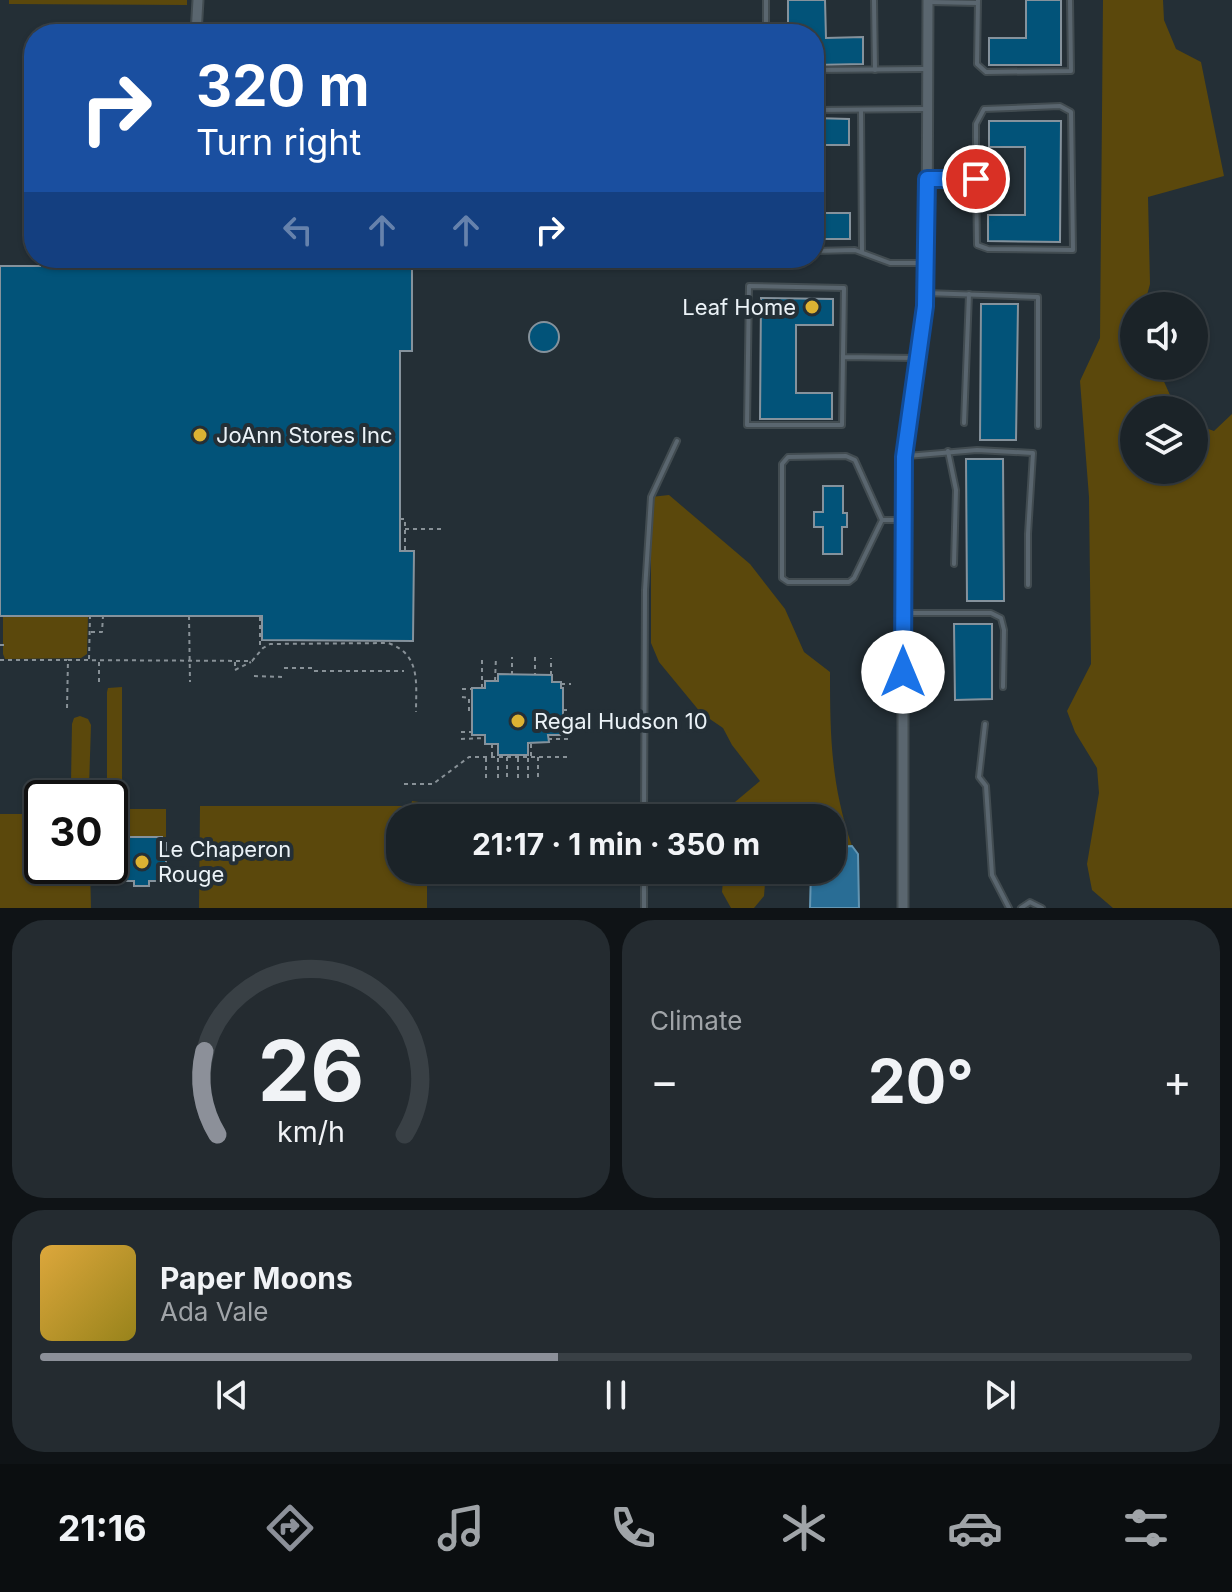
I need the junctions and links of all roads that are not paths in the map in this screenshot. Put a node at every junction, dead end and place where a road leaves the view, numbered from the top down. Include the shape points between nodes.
1 (198, 0) edge
2 (766, 0) edge
3 (874, 0) edge
4 (1070, 0) edge
5 (928, 1) edge
6 (978, 1) edge
7 (197, 24) edge
8 (766, 24) edge
9 (928, 69) junction
10 (824, 70) edge
11 (875, 70) junction
12 (927, 109) junction
13 (824, 110) edge
14 (861, 110) junction
15 (927, 179) junction
16 (976, 179) junction
17 (824, 251) edge
18 (862, 252) junction
19 (928, 263) junction
20 (926, 293) junction
21 (969, 294) junction
22 (843, 357) junction
23 (919, 358) junction
24 (964, 423) dead end
25 (1038, 426) dead end
26 (677, 441) dead end
27 (948, 451) junction
28 (904, 457) junction
29 (882, 520) junction
30 (903, 520) junction
31 (954, 564) dead end
32 (1028, 585) dead end
33 (903, 613) junction
34 (1003, 687) dead end
35 (985, 724) dead end
36 (644, 804) edge
37 (644, 884) edge
38 (644, 908) edge
39 (903, 908) edge
40 (1009, 908) edge
41 (1021, 908) edge
42 (1042, 908) edge

1 - 7 street
2 - 8 lane
3 - 11 lane
4 - 6 lane via 1071,71 986,72 977,64
5 - 6 lane
5 - 9 street
9 - 11 lane
9 - 12 street
10 - 11 lane
12 - 14 lane
12 - 15 street
13 - 14 lane
14 - 18 lane
15 - 16 lane
15 - 19 street
16 - 16 lane via 977,245 1073,250 1071,112 1060,106 984,109 976,124
17 - 18 lane
18 - 19 lane via 890,263
19 - 20 street
20 - 21 lane
20 - 23 street
21 - 24 lane
21 - 25 lane via 1038,297
22 - 22 lane via 842,425 747,425 749,286 844,288
22 - 23 lane
23 - 28 street
26 - 36 lane via 651,497
27 - 28 lane
27 - 31 lane via 956,490
27 - 32 lane via 1033,453
28 - 30 street
29 - 29 lane via 849,582 782,578 782,464 788,457 855,460
29 - 30 lane
30 - 33 street
33 - 34 lane via 991,613 1001,618
33 - 39 street
35 - 40 lane via 979,777 986,786 992,875
37 - 38 lane
41 - 42 lane via 1030,902

